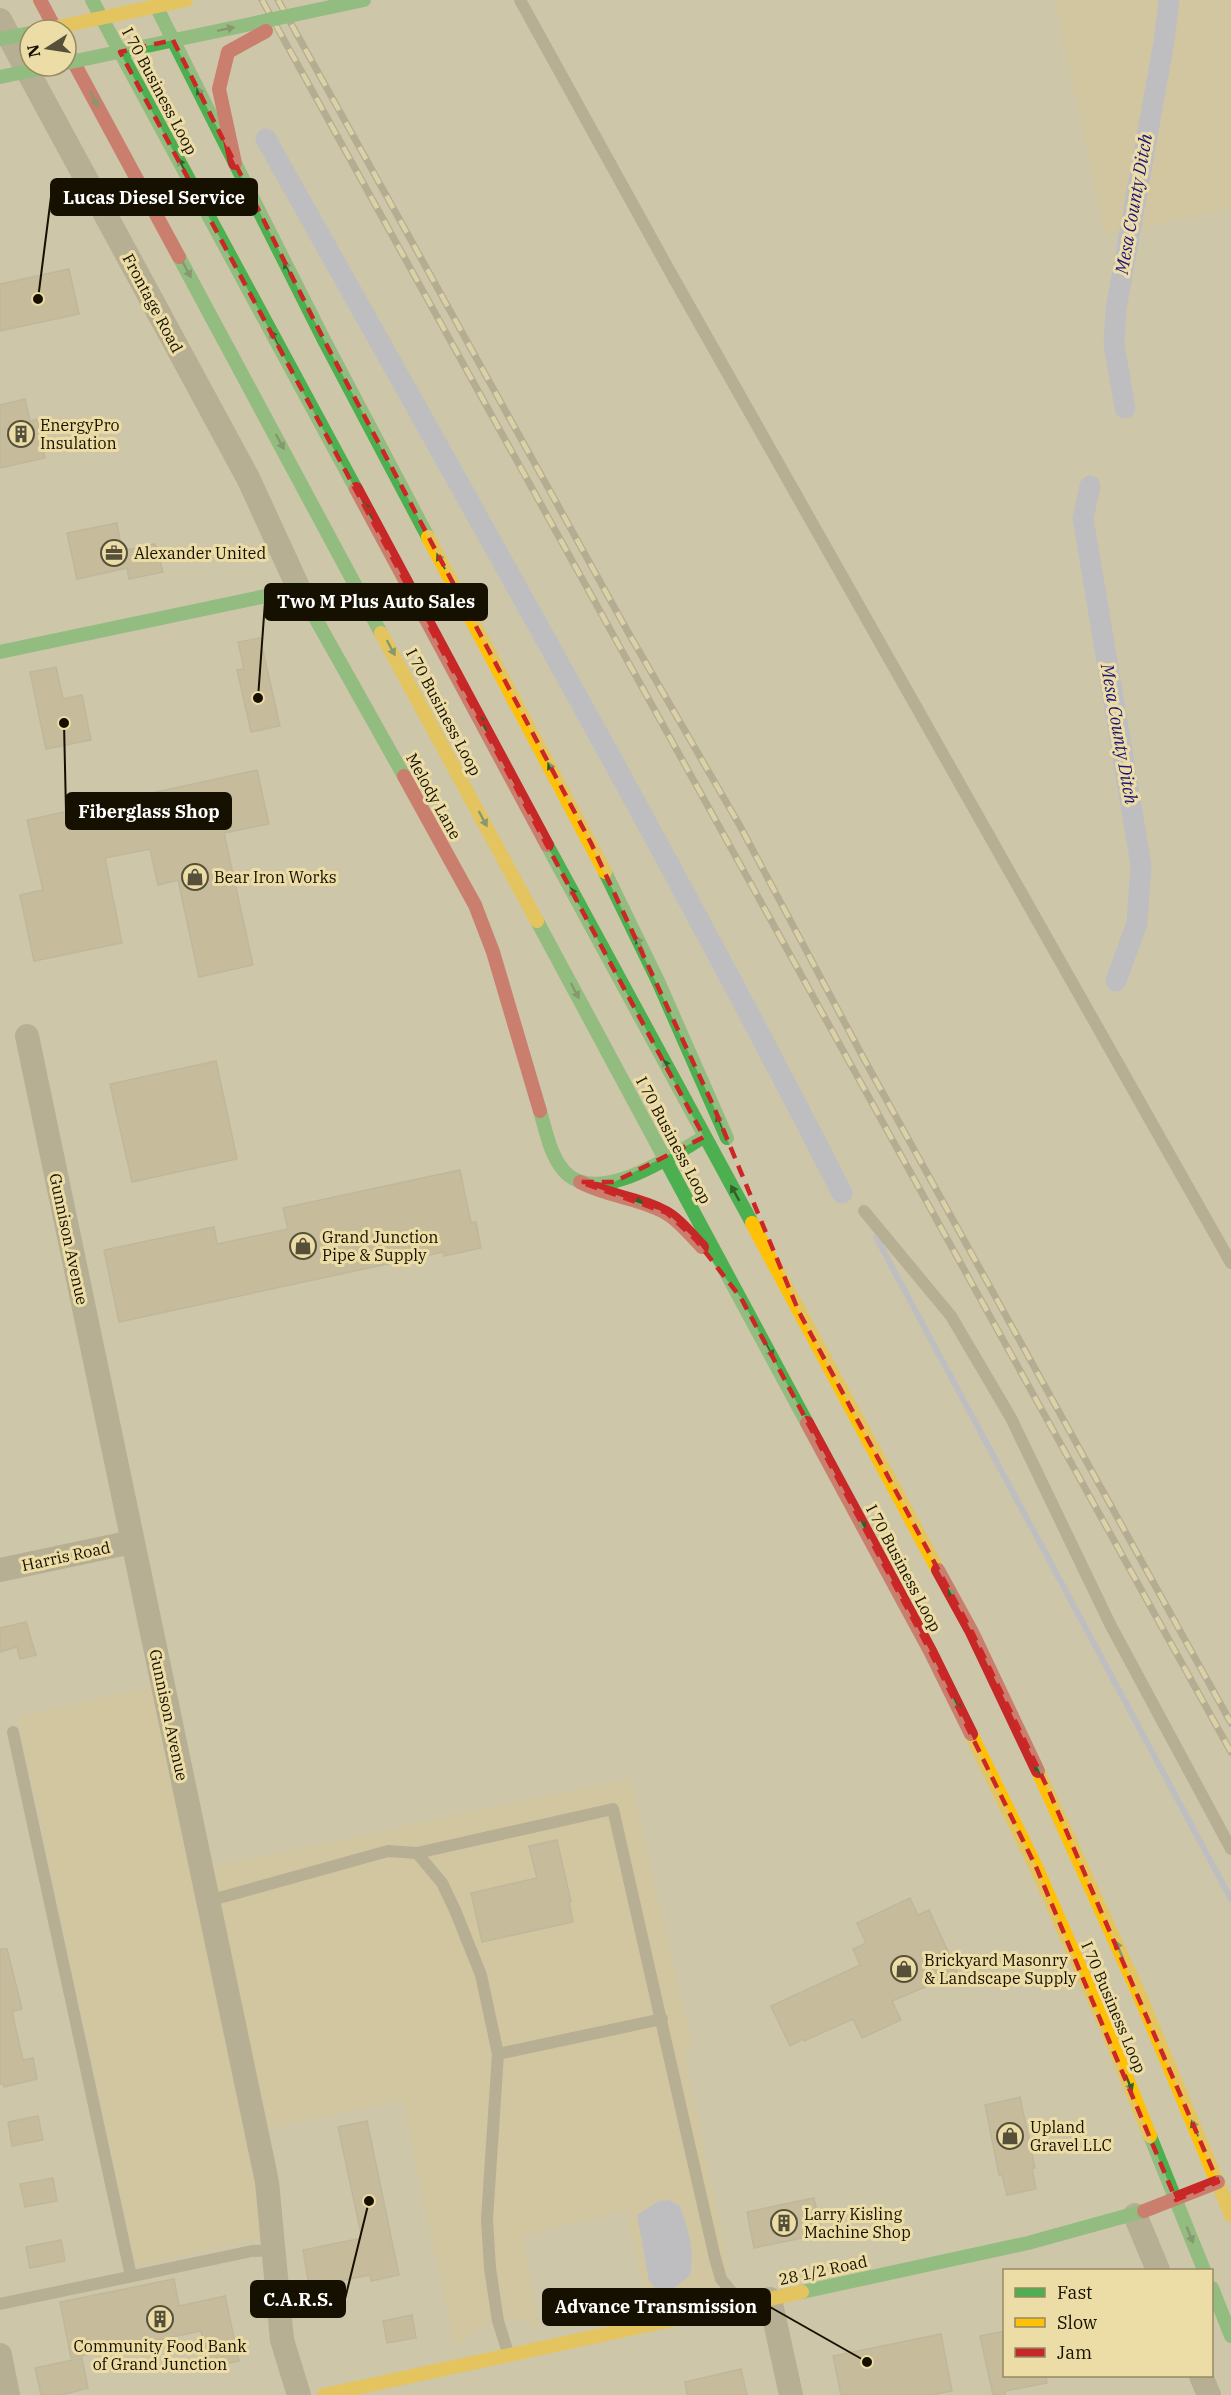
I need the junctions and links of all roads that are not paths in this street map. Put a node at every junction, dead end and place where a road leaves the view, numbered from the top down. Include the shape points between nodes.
1 (40, 0) edge
2 (79, 0) edge
3 (92, 0) edge
4 (186, 0) edge
5 (364, 0) edge
6 (375, 0) edge
7 (520, 0) edge
8 (156, 6) junction
9 (50, 18) edge
10 (0, 20) edge
11 (78, 23) edge
12 (18, 35) edge
13 (0, 39) edge
14 (173, 40) junction
15 (78, 60) edge
16 (78, 70) edge
17 (18, 73) edge
18 (0, 77) edge
19 (158, 122) junction
20 (235, 163) junction
21 (299, 590) junction
22 (0, 652) edge
23 (27, 1036) dead end
24 (704, 1137) junction
25 (734, 1155) dead end
26 (665, 1158) junction
27 (742, 1175) dead end
28 (580, 1182) junction
29 (864, 1211) dead end
30 (1231, 1263) edge
31 (741, 1298) junction
32 (800, 1312) junction
33 (132, 1542) junction
34 (0, 1570) edge
35 (14, 1732) dead end
36 (1231, 1849) edge
37 (417, 1853) junction
38 (208, 1901) junction
39 (662, 2019) junction
40 (498, 2054) junction
41 (1218, 2182) junction
42 (1176, 2199) junction
43 (1135, 2215) junction
44 (1231, 2215) edge
45 (273, 2250) junction
46 (1157, 2269) edge
47 (1203, 2269) edge
48 (131, 2276) junction
49 (1213, 2291) edge
50 (770, 2299) junction
51 (0, 2304) edge
52 (742, 2305) junction
53 (1231, 2336) edge
54 (0, 2355) edge
55 (508, 2355) junction
56 (1201, 2377) edge
57 (8, 2395) edge
58 (299, 2395) edge
59 (324, 2395) edge
60 (791, 2395) edge
61 (1209, 2395) edge

1 - 9 main road
2 - 19 main road
3 - 19 main road, I 70 Business Loop
4 - 8 main road, bridge
14 -> 5 main road, bridge
6 - 20 main road, bridge via 359,9 263,32 228,52 219,89
7 - 30 lane
8 - 11 main road, bridge
8 - 14 main road
10 - 21 street, Frontage Road via 248,478
12 - 13 main road, bridge
14 - 15 main road, bridge
20 -> 14 main road, bridge
16 -> 26 main road, I 70 Business Loop
17 - 18 main road, bridge
24 -> 19 main road, I 70 Business Loop
25 -> 20 main road via 658,981 591,843 324,340
21 - 22 main road
21 - 28 main road, Melody Lane via 475,905 493,952 552,1150 567,1174
23 - 33 street, Gunnison Avenue
24 - 26 main road
32 -> 24 main road, I 70 Business Loop
26 - 28 main road via 615,1182
26 - 31 main road, I 70 Business Loop
27 - 32 main road
28 -> 31 main road via 599,1192 667,1213 696,1240
29 - 36 lane via 951,1316 1011,1418 1110,1624
31 -> 42 main road, I 70 Business Loop via 930,1652 1037,1869
41 -> 32 main road, I 70 Business Loop via 1049,1791 972,1632
33 - 34 street, Harris Road
33 - 38 street, Gunnison Avenue
35 - 48 lane
37 - 38 lane via 388,1851
37 - 39 lane via 613,1809
37 - 40 lane via 442,1883 455,1910 481,1975
38 - 45 street, Gunnison Avenue via 267,2182
39 - 40 lane
39 - 52 lane via 718,2269 721,2279
40 - 55 lane via 487,2219 496,2310
41 - 42 main road, 28 1/2 Road
41 - 44 main road, I 70 Business Loop
42 - 43 main road, 28 1/2 Road
42 -> 47 main road, I 70 Business Loop
43 - 46 street
43 - 50 main road, 28 1/2 Road via 1028,2243
45 - 48 lane
45 - 58 street, Gunnison Avenue via 282,2340
48 - 51 lane
49 - 53 main road
50 - 52 main road, 28 1/2 Road
50 - 60 street
52 - 55 main road, 28 1/2 Road
54 - 57 street
55 - 59 main road, 28 1/2 Road
56 - 61 street

